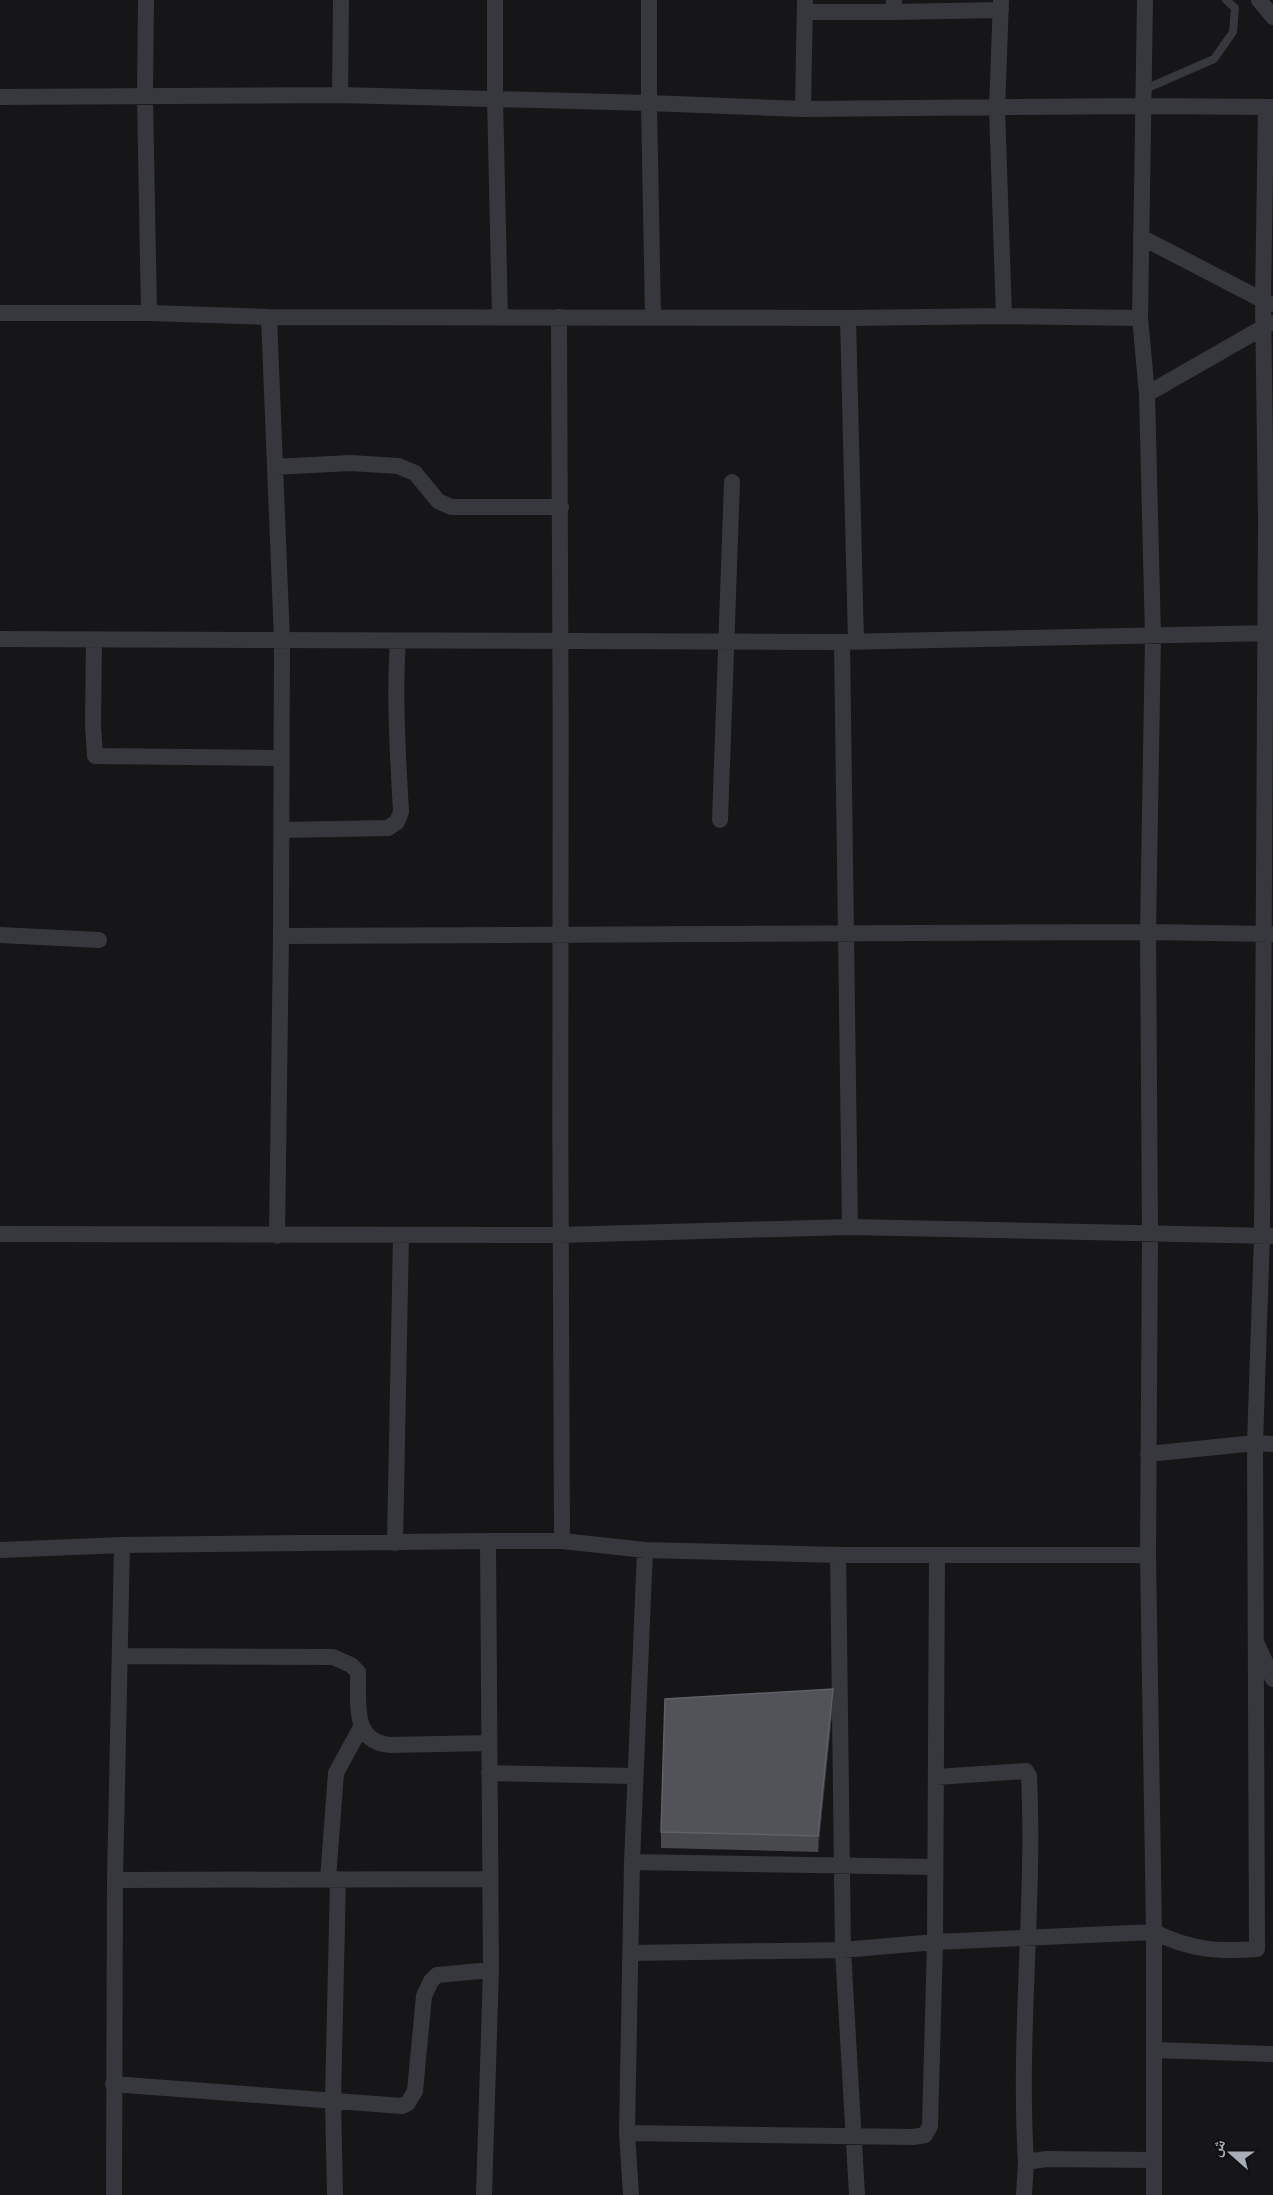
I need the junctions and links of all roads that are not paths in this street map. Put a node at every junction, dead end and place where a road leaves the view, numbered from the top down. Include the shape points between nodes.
1 (146, 0) edge
2 (340, 0) edge
3 (495, 0) edge
4 (649, 0) edge
5 (1145, 0) edge
6 (1226, 0) edge
7 (1260, 0) edge
8 (1001, 5) edge
9 (805, 6) edge
10 (894, 6) edge
11 (1273, 17) edge
12 (340, 95) junction
13 (0, 97) edge
14 (144, 98) junction
15 (495, 98) junction
16 (1143, 98) junction
17 (649, 103) junction
18 (1270, 107) edge
19 (803, 109) junction
20 (997, 109) junction
21 (1269, 213) edge
22 (1141, 237) junction
23 (1268, 303) edge
24 (0, 313) edge
25 (149, 313) junction
26 (1004, 316) junction
27 (269, 317) junction
28 (500, 317) junction
29 (559, 317) junction
30 (653, 317) junction
31 (848, 318) junction
32 (1140, 318) junction
33 (1268, 325) edge
34 (1147, 394) junction
35 (1269, 414) edge
36 (275, 467) junction
37 (732, 482) dead end
38 (561, 507) junction
39 (1270, 521) edge
40 (1269, 633) edge
41 (1153, 636) junction
42 (0, 639) edge
43 (94, 640) junction
44 (282, 640) junction
45 (398, 641) junction
46 (726, 641) junction
47 (562, 642) junction
48 (849, 642) junction
49 (1269, 743) edge
50 (282, 758) junction
51 (720, 820) dead end
52 (282, 830) junction
53 (1269, 843) edge
54 (1148, 932) junction
55 (560, 934) junction
56 (1268, 934) edge
57 (0, 935) edge
58 (846, 935) junction
59 (281, 936) junction
60 (99, 940) dead end
61 (1268, 1034) edge
62 (1268, 1127) edge
63 (850, 1227) junction
64 (0, 1234) edge
65 (1150, 1234) junction
66 (559, 1235) junction
67 (277, 1236) junction
68 (401, 1236) junction
69 (1268, 1236) edge
70 (1255, 1443) junction
71 (1273, 1444) edge
72 (1148, 1454) junction
73 (488, 1541) junction
74 (562, 1541) junction
75 (395, 1543) junction
76 (122, 1545) junction
77 (0, 1550) edge
78 (645, 1550) junction
79 (838, 1555) junction
80 (937, 1555) junction
81 (1148, 1555) junction
82 (1255, 1638) junction
83 (120, 1656) junction
84 (1273, 1679) edge
85 (361, 1727) junction
86 (489, 1743) junction
87 (489, 1773) junction
88 (635, 1776) junction
89 (936, 1777) junction
90 (632, 1862) junction
91 (841, 1864) junction
92 (935, 1867) junction
93 (333, 1879) junction
94 (490, 1879) junction
95 (115, 1880) junction
96 (1154, 1932) junction
97 (1028, 1938) junction
98 (935, 1942) junction
99 (843, 1950) junction
100 (1265, 1950) edge
101 (630, 1953) junction
102 (491, 1970) junction
103 (1155, 2050) junction
104 (1273, 2054) edge
105 (113, 2084) junction
106 (333, 2100) junction
107 (627, 2133) junction
108 (854, 2136) junction
109 (1154, 2160) junction
110 (1026, 2162) junction
111 (114, 2195) edge
112 (335, 2195) edge
113 (484, 2195) edge
114 (631, 2195) edge
115 (857, 2195) edge
116 (1024, 2195) edge
117 (1154, 2195) edge

1 - 14 street
2 - 12 street
3 - 15 street
4 - 17 street
5 - 16 street
6 - 16 lane via 1235,8 1233,32 1215,58
7 - 11 street
8 - 10 street
8 - 20 street
9 - 10 street
9 - 19 street
12 - 14 street
12 - 15 street
13 - 14 street
14 - 25 street
15 - 17 street
15 - 28 street
16 - 18 street
16 - 20 street
16 - 22 street
17 - 19 street
17 - 30 street
18 - 21 street
19 - 20 street
20 - 26 street
21 - 23 street
22 - 23 street
22 - 32 street
23 - 33 street
24 - 25 street
25 - 27 street
26 - 31 street
26 - 32 street
27 - 28 street
27 - 36 street
28 - 29 street
29 - 30 street
29 - 38 street
30 - 31 street
31 - 48 street
32 - 34 street
33 - 34 street
33 - 35 street
34 - 41 street
35 - 39 street
36 - 38 street via 350,463 398,466 415,473 438,501 451,507
36 - 44 street
37 - 46 street
38 - 47 street
39 - 40 street
40 - 41 street
40 - 49 street
41 - 48 street
41 - 54 street
42 - 43 street
43 - 44 street
43 - 50 street via 95,756
44 - 45 street
44 - 50 street
45 - 47 street
45 - 52 street via 396,711 401,812 397,822 388,828
46 - 47 street
46 - 48 street
46 - 51 street
47 - 55 street
48 - 58 street
49 - 53 street
50 - 52 street
52 - 59 street
53 - 56 street
54 - 56 street
54 - 58 street
54 - 65 street
55 - 58 street
55 - 59 street
55 - 66 street
56 - 61 street
57 - 60 street
58 - 63 street
59 - 67 street
61 - 62 street
62 - 69 street
63 - 65 street
63 - 66 street
64 - 67 street
65 - 69 street
65 - 72 street
66 - 68 street
66 - 74 street
67 - 68 street
68 - 75 street
69 - 70 street
70 - 71 street
70 - 72 street
70 - 82 street
72 - 81 street
73 - 74 street
73 - 75 street
73 - 86 street
74 - 78 street
75 - 76 street
76 - 77 street
76 - 83 street
78 - 79 street
78 - 88 street
79 - 80 street
79 - 91 street
80 - 81 street
80 - 89 street
81 - 96 street
82 - 84 street
82 - 100 street
83 - 85 street via 333,1657 358,1672
83 - 95 street
85 - 86 street via 378,1744
85 - 93 street via 336,1773
86 - 87 street
87 - 88 street
87 - 94 street
88 - 90 street
89 - 92 street
89 - 97 street via 1028,1773
90 - 91 street
90 - 101 street
91 - 92 street
91 - 99 street
92 - 98 street
93 - 94 street
93 - 95 street
93 - 106 street
94 - 102 street
95 - 105 street
96 - 97 street
96 - 100 street via 1174,1942 1207,1950
96 - 103 street
97 - 98 street
97 - 110 street via 1023,2116
98 - 99 street
98 - 108 street via 930,2126 920,2137
99 - 101 street
99 - 108 street
101 - 107 street
102 - 106 street via 437,1975 428,1986 415,2091 408,2103 402,2106
102 - 113 street
103 - 104 street
103 - 109 street
105 - 106 street
105 - 111 street
106 - 112 street
107 - 108 street
107 - 114 street
108 - 115 street
109 - 110 street
109 - 117 street
110 - 116 street

